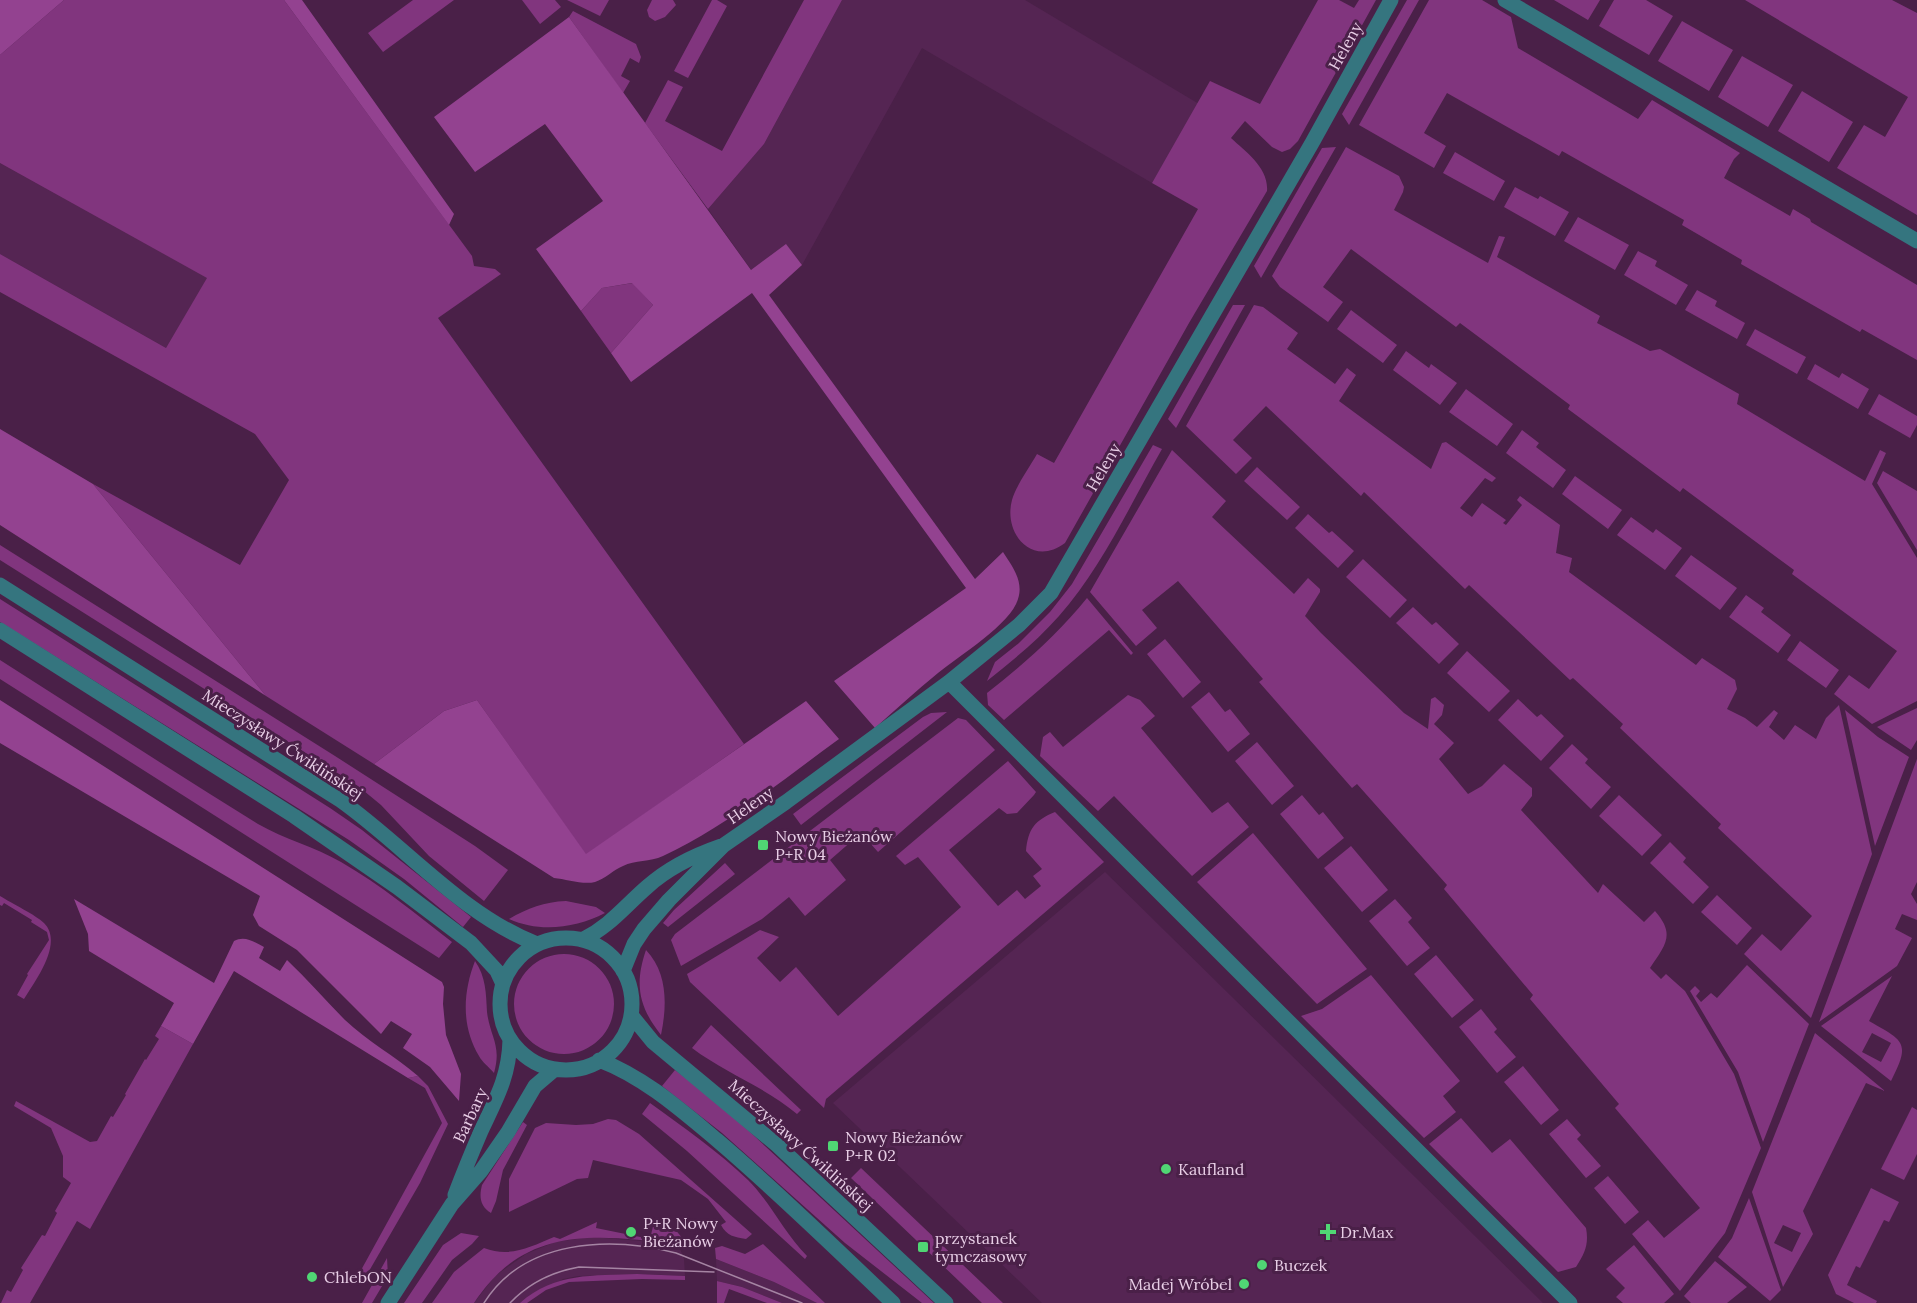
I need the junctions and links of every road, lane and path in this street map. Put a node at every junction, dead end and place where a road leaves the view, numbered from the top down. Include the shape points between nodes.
1 (1391, 0) edge
2 (1505, 0) edge
3 (1917, 241) edge
4 (0, 585) edge
5 (0, 630) edge
6 (949, 682) junction
7 (724, 845) junction
8 (582, 940) junction
9 (537, 944) junction
10 (623, 971) junction
11 (503, 984) junction
12 (631, 1015) junction
13 (510, 1040) junction
14 (599, 1060) junction
15 (555, 1069) junction
16 (452, 1204) junction
17 (388, 1303) edge
18 (893, 1303) edge
19 (946, 1303) edge
20 (1570, 1303) edge

1 - 6 street, Heleny via 1051,593 1019,625
2 - 3 street
4 - 9 street, Mieczysławy Ćwiklińskiej via 340,800 489,920
5 - 11 street via 294,816 397,887 471,943 497,971
6 - 7 street, Heleny
6 - 20 street
7 - 8 street, Heleny via 699,854 649,885 612,921
7 - 10 street, Heleny via 644,929
8 - 9 street via 559,938
8 - 10 street via 605,951
9 - 11 street via 512,965
10 - 12 street via 630,992
11 - 13 street via 500,1007
12 - 14 street via 623,1036
12 - 19 street, Mieczysławy Ćwiklińskiej via 652,1042 777,1145
13 - 15 street via 529,1059
13 - 16 street, Barbary via 510,1058 501,1092
14 - 15 street via 578,1068
14 - 18 street via 644,1084 698,1125
15 - 16 street, Barbary via 535,1086 481,1171
16 - 17 street, Barbary

